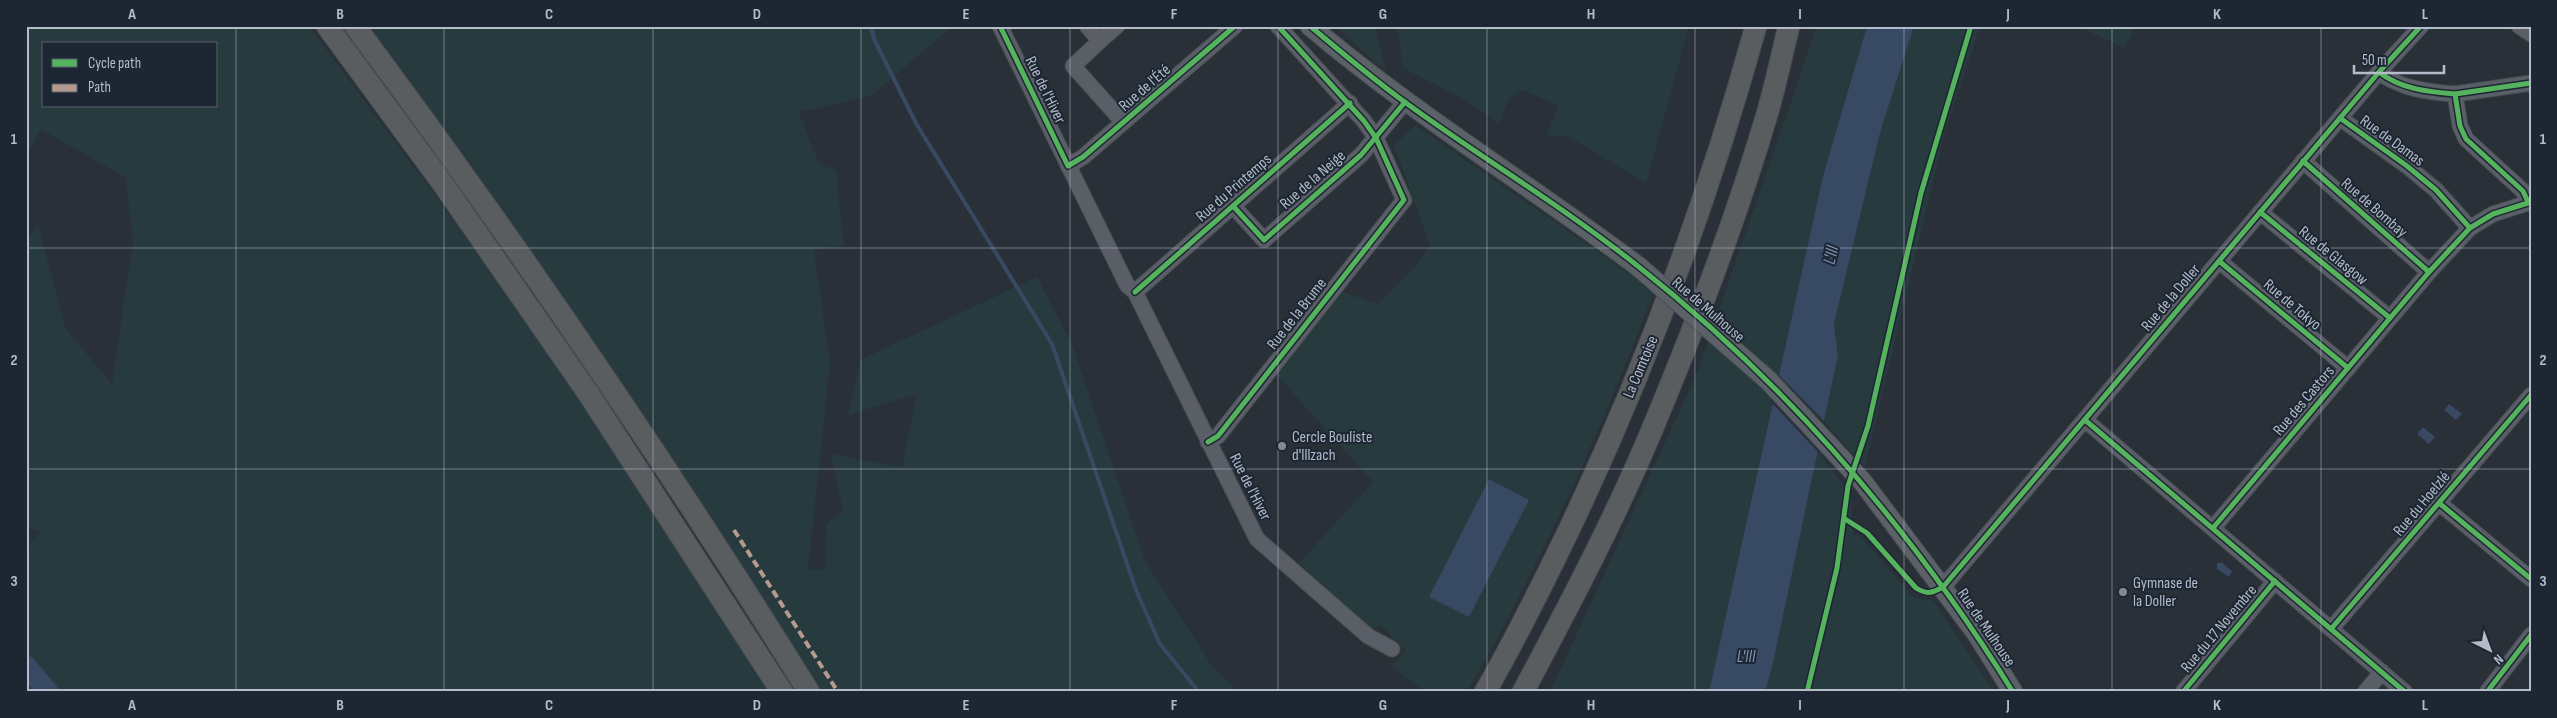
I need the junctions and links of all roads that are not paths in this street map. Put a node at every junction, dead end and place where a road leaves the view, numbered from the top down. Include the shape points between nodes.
1 (327, 26) edge
2 (355, 26) edge
3 (1000, 26) edge
4 (1086, 26) edge
5 (1117, 26) edge
6 (1235, 26) edge
7 (1278, 26) edge
8 (1310, 26) edge
9 (1756, 26) edge
10 (1789, 26) edge
11 (1803, 26) edge
12 (2421, 26) edge
13 (2518, 26) edge
14 (2531, 34) edge
15 (1100, 42) junction
16 (2379, 72) junction
17 (2531, 83) edge
18 (2455, 94) junction
19 (1405, 102) junction
20 (1350, 103) junction
21 (1768, 110) junction
22 (2340, 118) junction
23 (1123, 122) junction
24 (1376, 138) junction
25 (2303, 162) junction
26 (1068, 166) junction
27 (2530, 202) edge
28 (1233, 206) junction
29 (2260, 212) junction
30 (2470, 228) junction
31 (2219, 260) junction
32 (2429, 272) junction
33 (1135, 292) junction
34 (2390, 318) junction
35 (2348, 368) junction
36 (2531, 395) edge
37 (2085, 420) junction
38 (1208, 442) junction
39 (2439, 503) junction
40 (2213, 528) junction
41 (2531, 579) edge
42 (2275, 581) junction
43 (1943, 587) junction
44 (2331, 629) junction
45 (2531, 635) edge
46 (1392, 649) dead end
47 (2382, 672) junction
48 (2187, 690) edge
49 (782, 692) edge
50 (809, 692) edge
51 (1485, 692) edge
52 (1523, 692) edge
53 (2013, 692) edge
54 (2366, 692) edge
55 (2405, 692) edge
56 (2487, 692) edge

1 - 49 highway via 572,370
2 - 50 highway via 584,349 690,506
3 - 26 street, Rue de l'Hiver
4 - 15 street
5 - 15 street
6 - 23 street, Rue de l'Été
7 - 20 street
8 - 19 main road, Rue de Mulhouse
9 - 51 highway, La Comtoise via 1716,163 1664,313 1594,478 1538,594
10 - 21 highway, La Comtoise
11 - 21 highway via 1791,62
12 - 16 street, Rue de la Doller
13 - 14 street
15 - 23 street via 1073,66
16 - 18 street via 2425,92
16 - 22 street, Rue de la Doller
17 - 18 street
18 - 27 street via 2460,126 2466,139 2523,191
19 - 24 street, Rue de la Neige
19 - 43 main road, Rue de Mulhouse, bridge via 1639,266 1769,381 1862,481
20 - 24 street
20 - 28 street, Rue du Printemps
21 - 52 highway, La Comtoise via 1731,224 1659,414 1585,573
22 - 25 street, Rue de la Doller
22 - 30 street, Rue de Damas via 2429,184
23 - 26 street, Rue de l'Été
24 - 28 street, Rue de la Neige via 1264,240
24 - 38 street, Rue de la Brume via 1404,200 1218,436
25 - 29 street, Rue de la Doller
25 - 32 street, Rue de Bombay
26 - 33 street, Rue de l'Hiver via 1127,285
27 - 30 street, Rue des Castors via 2493,214
28 - 33 street, Rue du Printemps
29 - 31 street, Rue de la Doller
29 - 34 street, Rue de Glasgow
30 - 32 street, Rue des Castors
31 - 35 street, Rue de Tokyo
31 - 37 street, Rue de la Doller
32 - 34 street, Rue des Castors
33 - 38 street, Rue de l'Hiver
34 - 35 street, Rue des Castors
35 - 40 street, Rue des Castors
36 - 39 street, Rue du Hoelzlé
37 - 40 street
37 - 43 street, Rue de la Doller
38 - 46 street, Rue de l'Hiver via 1257,539 1368,636
39 - 41 street
39 - 44 street, Rue du Hoelzlé
40 - 42 street
42 - 44 street
42 - 48 street, Rue du 17 Novembre
43 - 53 main road, Rue de Mulhouse
44 - 47 street
45 - 56 street
47 - 54 street
47 - 55 street

